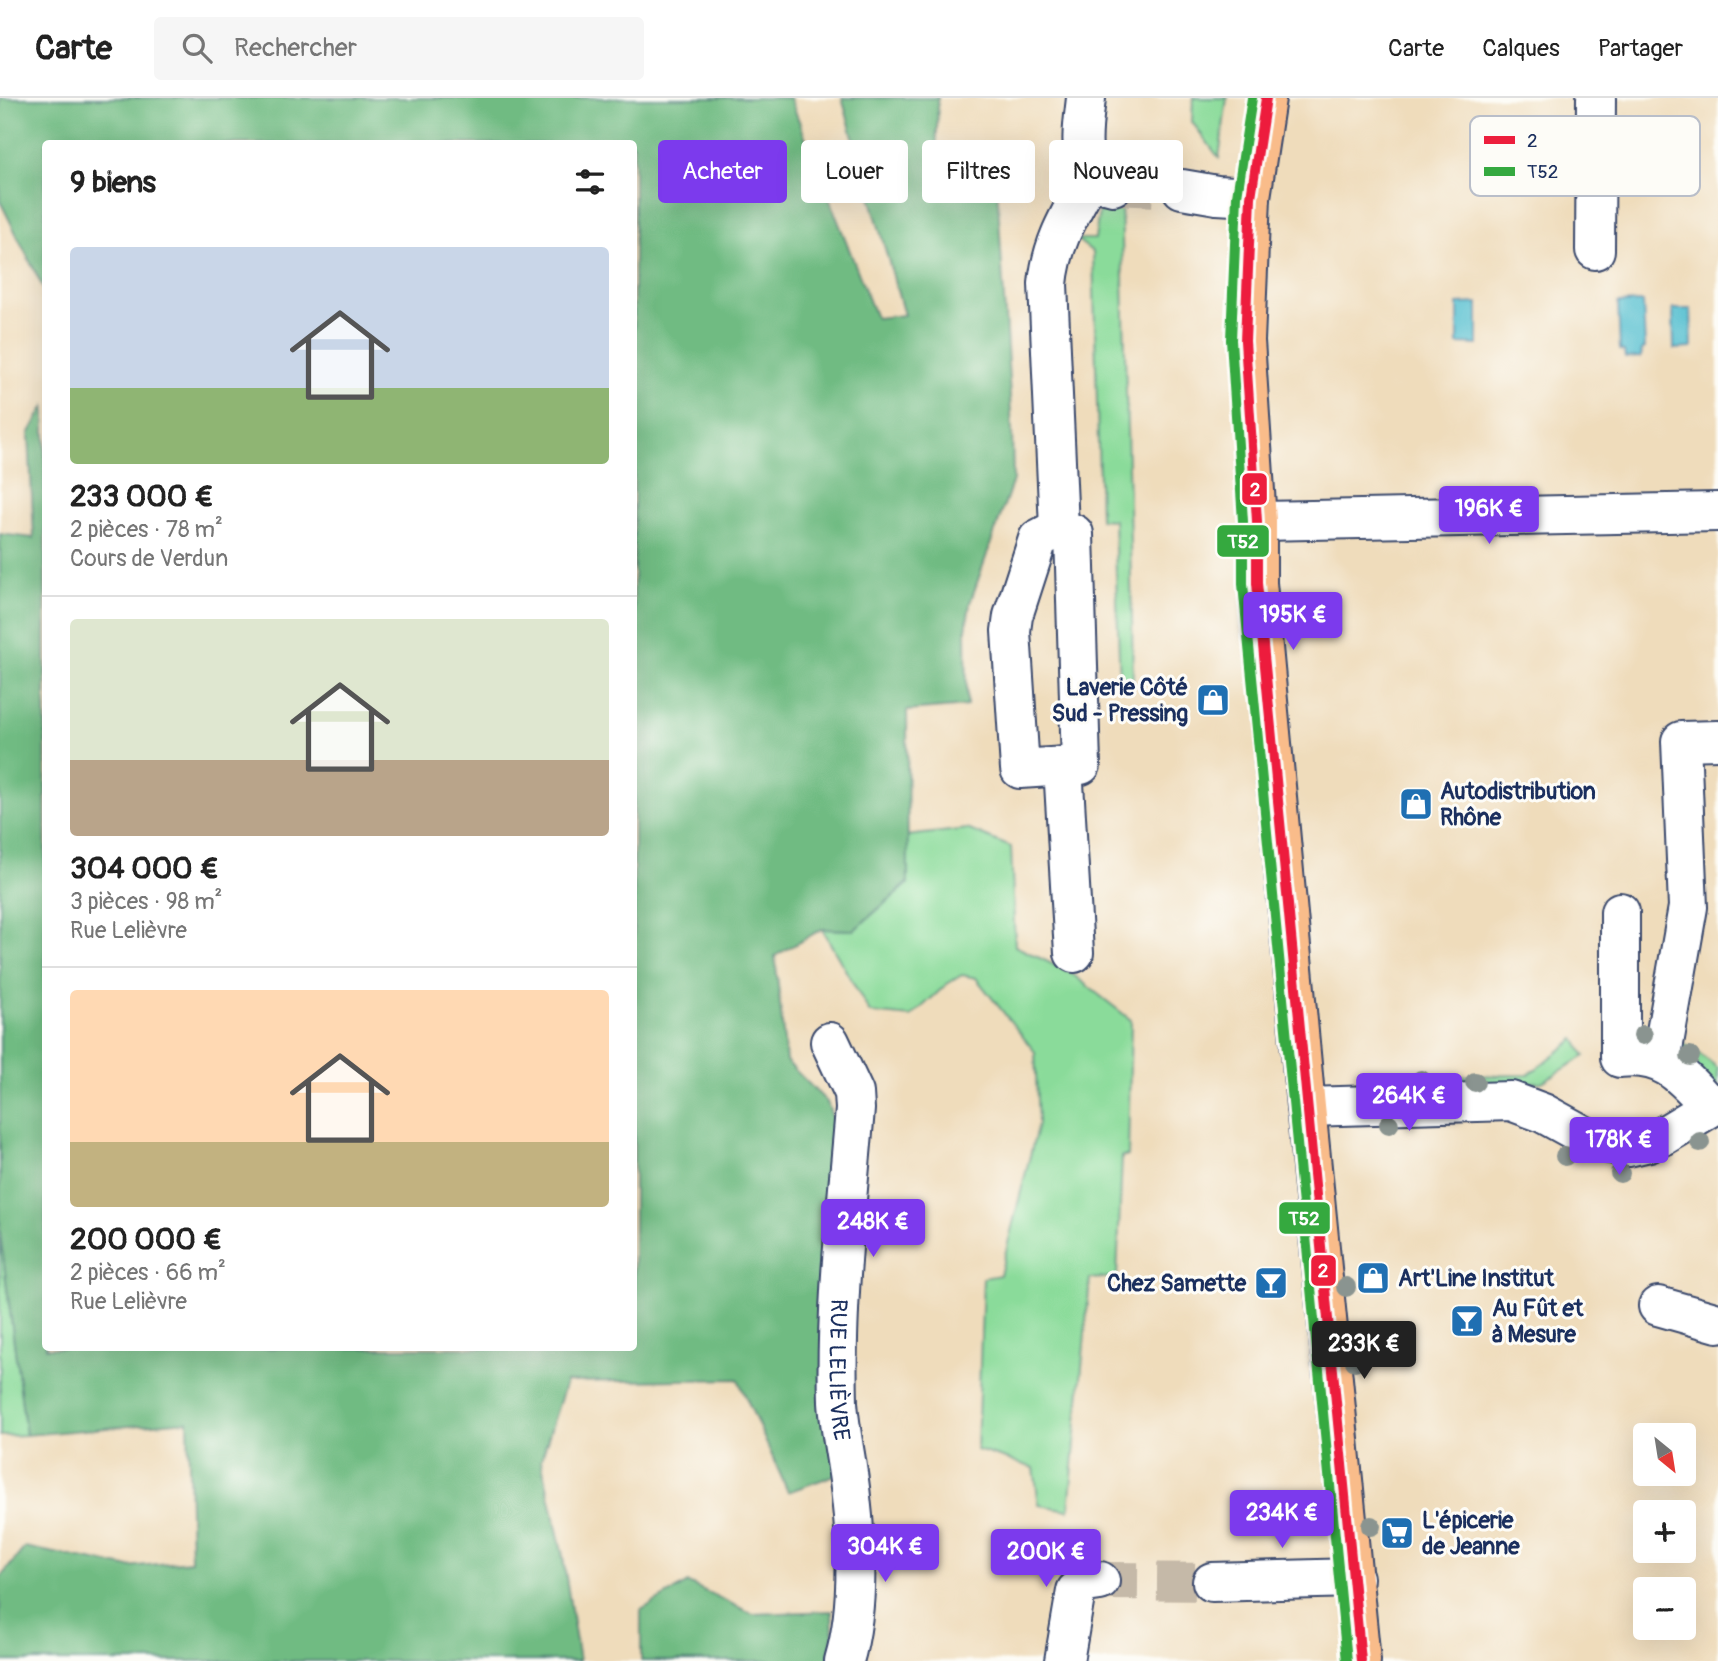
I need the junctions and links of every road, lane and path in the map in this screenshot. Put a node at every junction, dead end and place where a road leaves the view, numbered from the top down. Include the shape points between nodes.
1 (1086, 98) edge
2 (1266, 98) edge
3 (1596, 98) edge
4 (1596, 116) edge
5 (1183, 189) tunnel mouth
6 (1595, 196) edge
7 (1251, 197) junction
8 (1595, 250) dead end
9 (1718, 512) edge
10 (1257, 521) junction
11 (1059, 528) junction
12 (1718, 740) edge
13 (1063, 766) junction
14 (1620, 912) dead end
15 (1074, 953) dead end
16 (830, 1042) dead end
17 (1663, 1049) dead end
18 (1714, 1105) edge
19 (1306, 1107) junction
20 (1658, 1306) dead end
21 (1718, 1323) edge
22 (1354, 1578) junction
23 (1100, 1581) tunnel mouth
24 (1212, 1582) tunnel mouth
25 (844, 1661) edge
26 (1064, 1661) edge
27 (1361, 1661) edge

1 - 11 street via 1083,157 1103,181 1060,233 1048,284
2 - 7 main road
3 - 4 street
5 - 7 street
6 - 8 street
7 - 10 main road via 1245,341
9 - 10 street
10 - 19 main road via 1258,595
11 - 13 street via 1074,534 1080,765
11 - 13 street via 1038,539 1011,631 1020,769
12 - 17 street via 1681,741 1688,907
13 - 15 street
14 - 18 street via 1620,1058 1639,1055 1665,1064
16 - 25 street, RUE LELIÈVRE via 854,1093 855,1109 839,1306 838,1404 852,1499 855,1579
18 - 19 street via 1663,1136 1628,1147 1594,1141 1511,1101
19 - 22 main road
20 - 21 street
22 - 24 street
22 - 27 main road
23 - 26 street via 1086,1583 1076,1591

